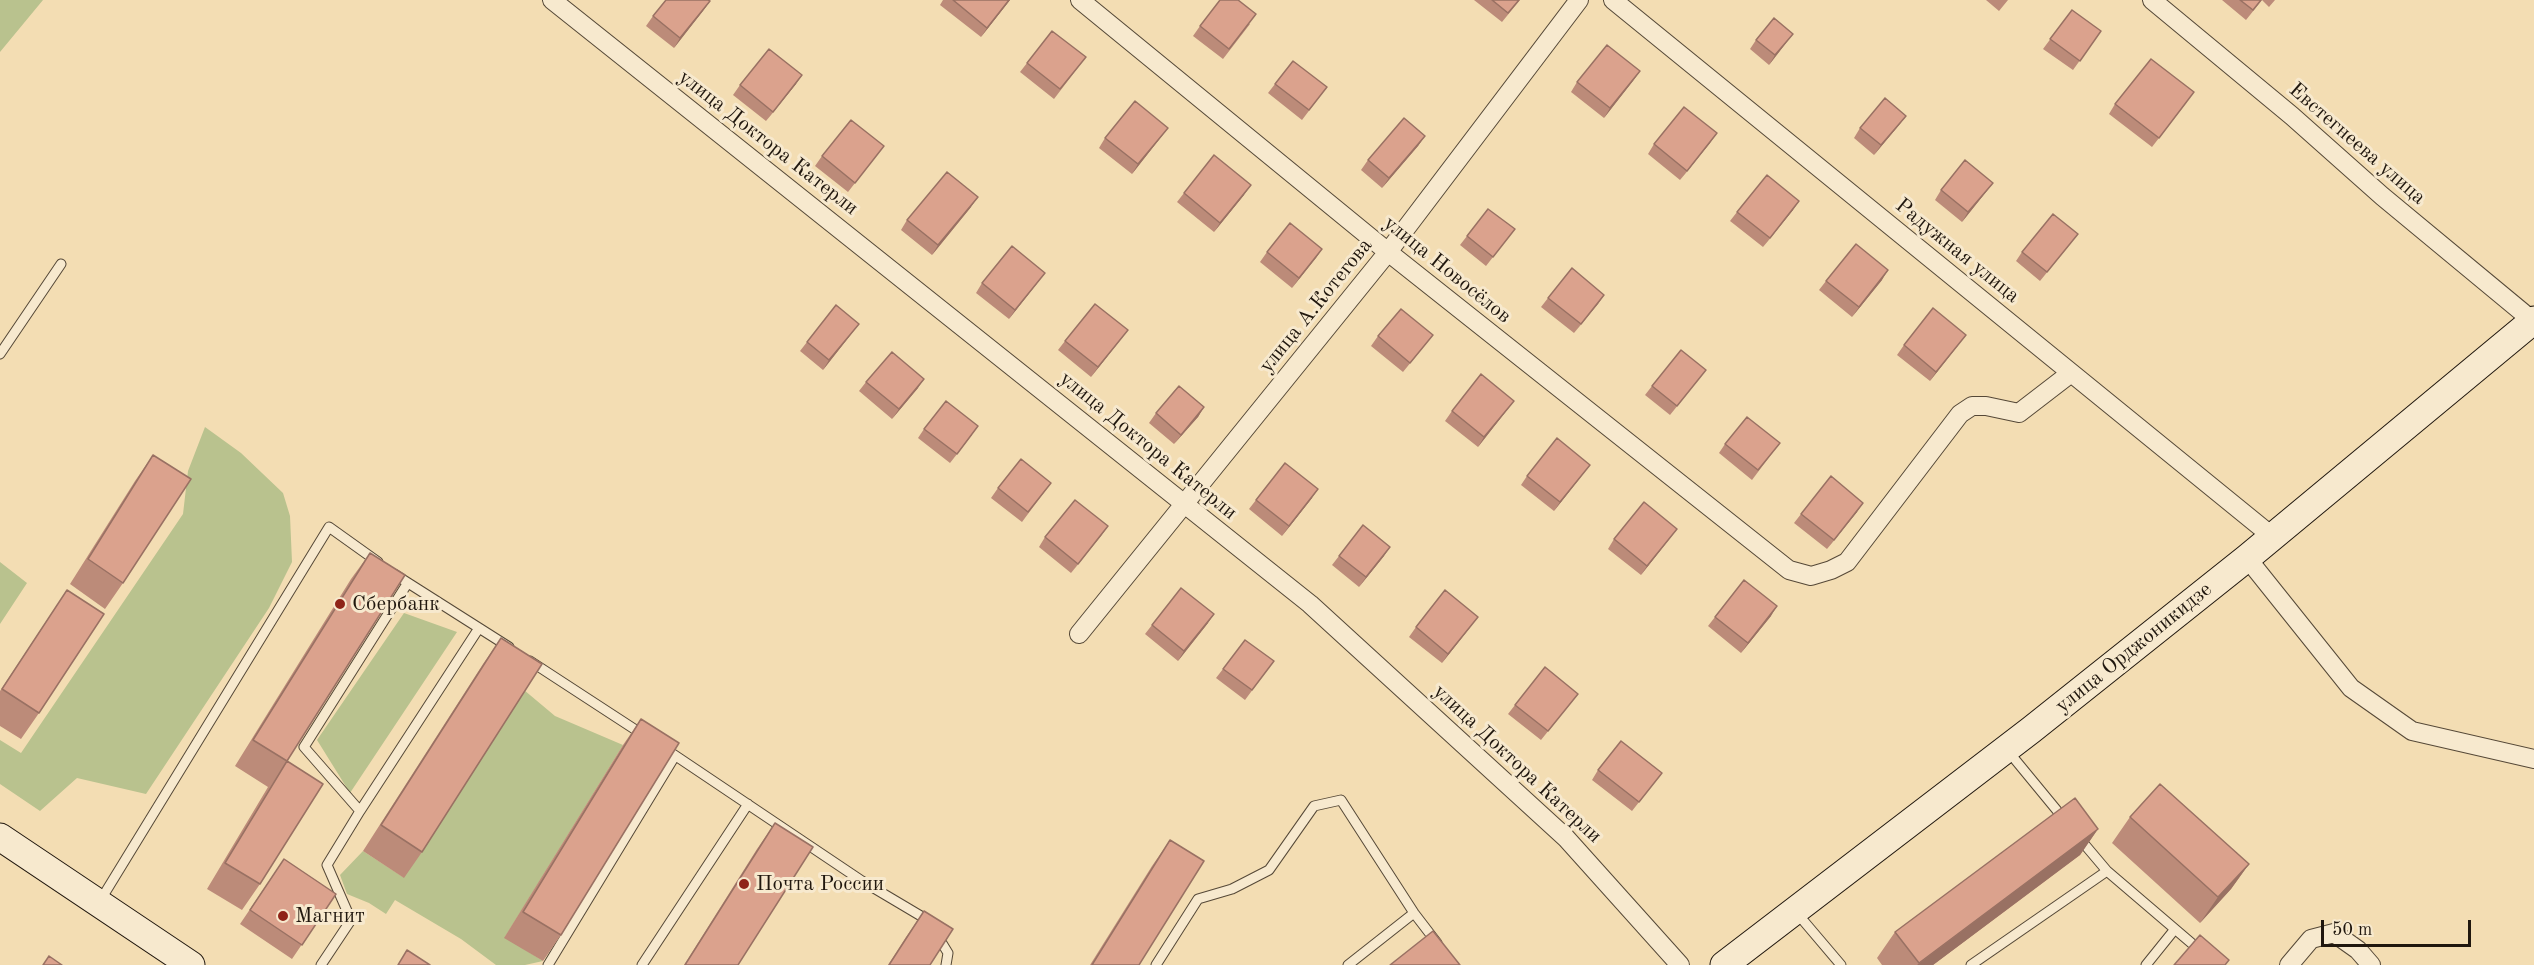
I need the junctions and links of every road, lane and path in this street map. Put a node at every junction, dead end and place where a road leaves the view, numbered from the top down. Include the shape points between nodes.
1 (552, 0) edge
2 (1080, 0) edge
3 (1579, 0) edge
4 (1613, 0) edge
5 (2152, 0) edge
6 (1388, 252) junction
7 (61, 264) dead end
8 (2534, 321) edge
9 (0, 354) edge
10 (2071, 373) junction
11 (1185, 505) junction
12 (2273, 537) junction
13 (2247, 558) junction
14 (407, 584) junction
15 (479, 628) junction
16 (1079, 634) dead end
17 (2006, 749) junction
18 (675, 756) junction
19 (2534, 759) edge
20 (748, 804) junction
21 (360, 811) junction
22 (0, 837) edge
23 (2107, 871) junction
24 (99, 903) junction
25 (1795, 911) junction
26 (1414, 913) junction
27 (2175, 929) junction
28 (1441, 948) edge
29 (191, 965) edge
30 (321, 965) edge
31 (548, 965) edge
32 (642, 965) edge
33 (946, 965) edge
34 (1156, 965) edge
35 (1348, 965) edge
36 (1680, 965) edge
37 (1724, 965) edge
38 (1841, 965) edge
39 (1971, 965) edge
40 (2146, 965) edge
41 (2217, 965) edge
42 (2289, 965) edge
43 (2371, 965) edge

1 - 11 street, улица Доктора Катерли
2 - 6 street, улица Новосёлов
3 - 6 street, улица А.Котегова
4 - 10 street, Радужная улица
5 - 8 street, Евстегнеева улица
6 - 10 street, улица Новосёлов via 1789,570 1811,576 1847,562 1960,414 1972,406 2019,413
6 - 11 street, улица А.Котегова
7 - 9 lane
8 - 12 main road, улица Орджоникидзе
10 - 12 street, Радужная улица
11 - 16 street, улица А.Котегова
11 - 36 street, улица Доктора Катерли via 1310,604 1460,739 1566,838
12 - 13 main road, улица Орджоникидзе
13 - 17 main road, улица Орджоникидзе
13 - 19 street via 2351,688 2386,713 2412,731
14 - 15 lane
14 - 21 lane via 304,747
14 - 24 lane via 329,527
15 - 18 lane
15 - 21 lane
17 - 23 lane
17 - 25 main road, улица Орджоникидзе
18 - 20 lane
18 - 31 lane
20 - 32 lane
20 - 33 lane via 926,919 948,953
21 - 30 lane via 327,865 351,920
22 - 24 main road
23 - 27 lane
23 - 39 lane
24 - 29 main road
25 - 37 main road, улица Орджоникидзе
25 - 38 lane
26 - 28 lane
26 - 34 lane via 1341,800 1314,806 1269,870 1232,889 1198,899
26 - 35 lane
27 - 40 lane
27 - 41 lane
42 - 43 street via 2311,939 2334,933

